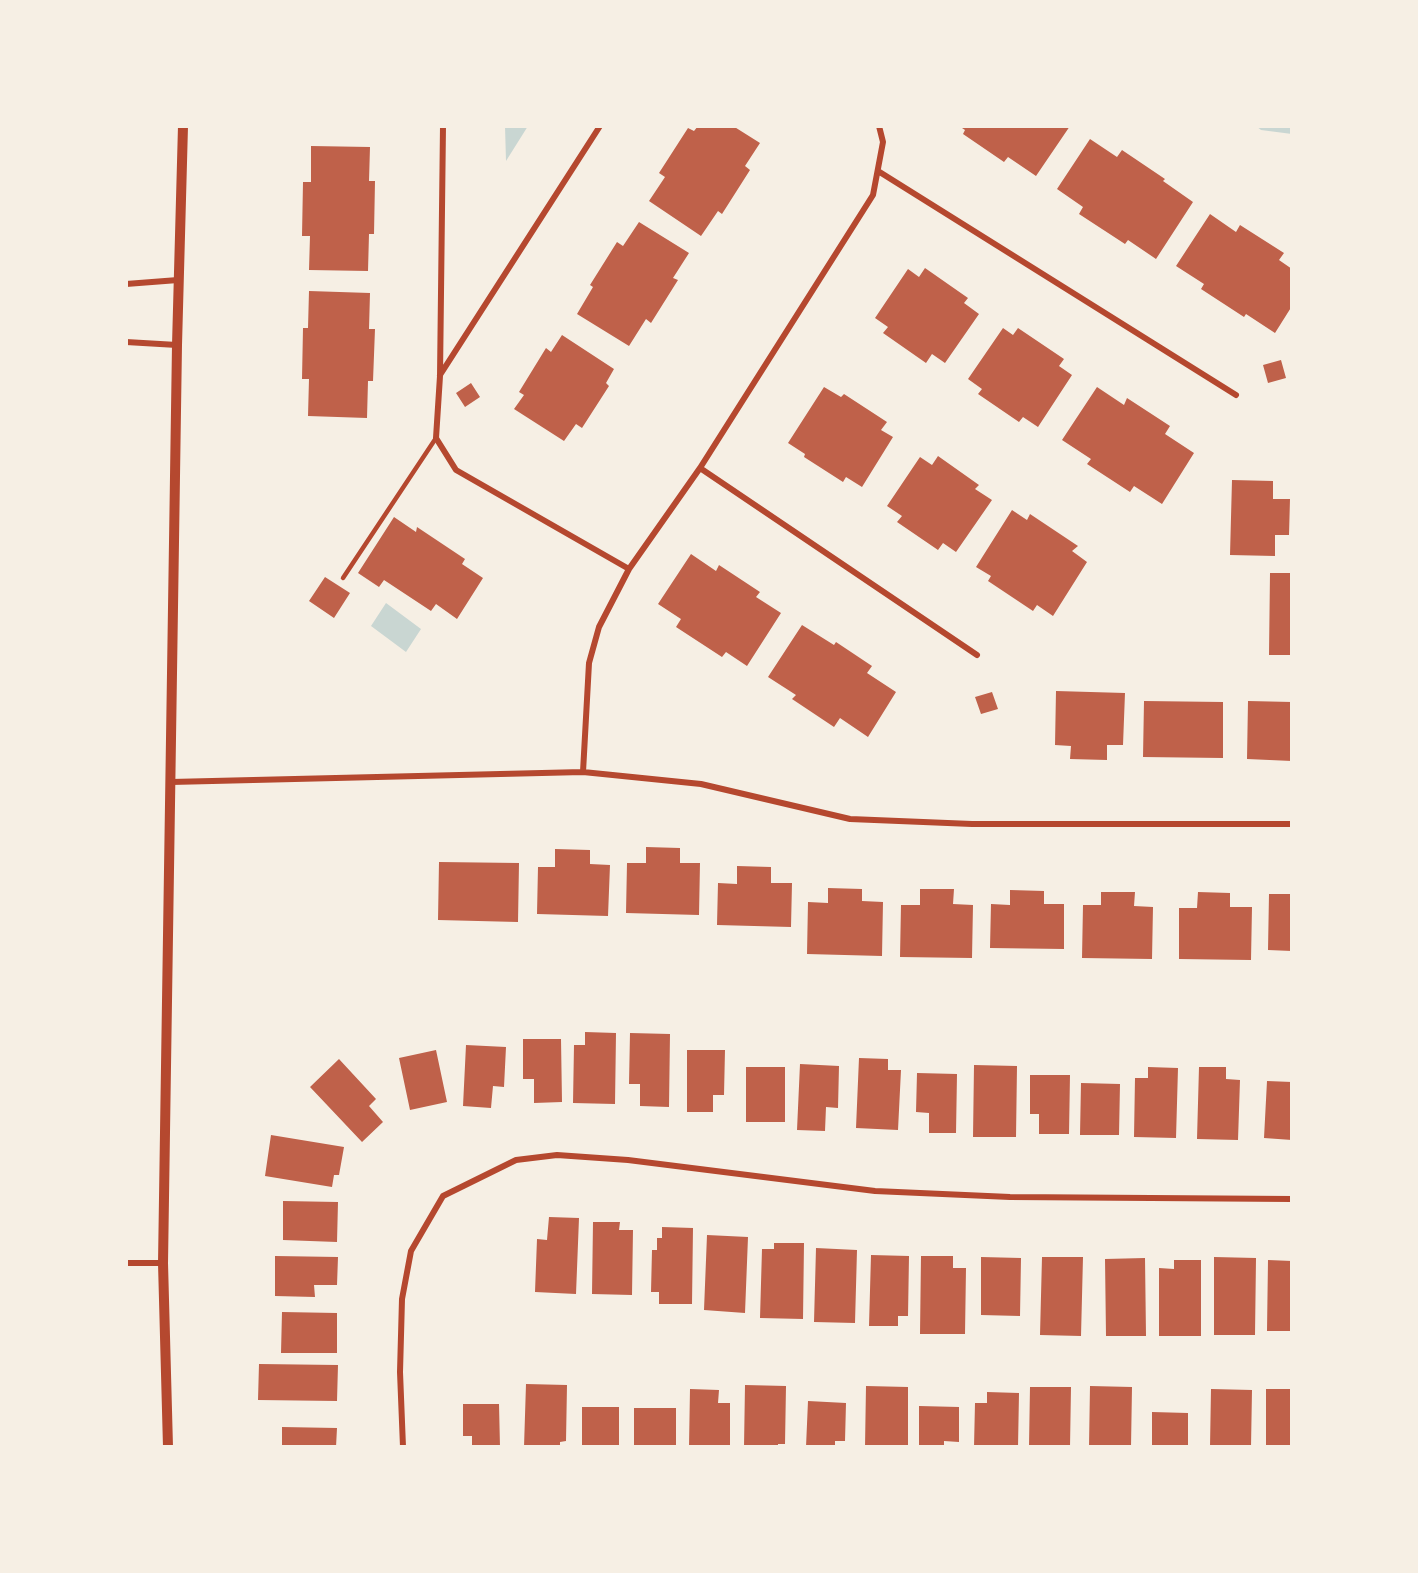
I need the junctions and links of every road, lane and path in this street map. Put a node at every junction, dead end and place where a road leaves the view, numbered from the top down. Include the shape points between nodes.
1 (183, 126) edge
2 (443, 126) edge
3 (600, 126) edge
4 (879, 126) edge
5 (878, 171) junction
6 (178, 280) junction
7 (126, 284) edge
8 (126, 342) edge
9 (177, 345) junction
10 (440, 376) junction
11 (1236, 395) dead end
12 (436, 438) junction
13 (700, 468) junction
14 (629, 569) junction
15 (343, 578) dead end
16 (977, 655) dead end
17 (583, 772) junction
18 (171, 782) junction
19 (1292, 824) edge
20 (1292, 1199) edge
21 (126, 1263) edge
22 (163, 1263) junction
23 (168, 1447) edge
24 (403, 1447) edge

1 - 6 street
2 - 10 street
3 - 10 street
4 - 5 street via 883,142
5 - 11 street
5 - 13 street via 873,195
6 - 7 street
6 - 9 street
8 - 9 street
9 - 18 street
10 - 12 street
12 - 14 street via 456,470
12 - 15 lane
13 - 14 street
13 - 16 street
14 - 17 street via 599,627 589,663
17 - 18 street
17 - 19 street via 701,784 850,819 972,824
18 - 22 street
20 - 24 street via 1010,1197 875,1191 628,1160 557,1155 516,1160 443,1196 411,1251 402,1299
21 - 22 street
22 - 23 street

